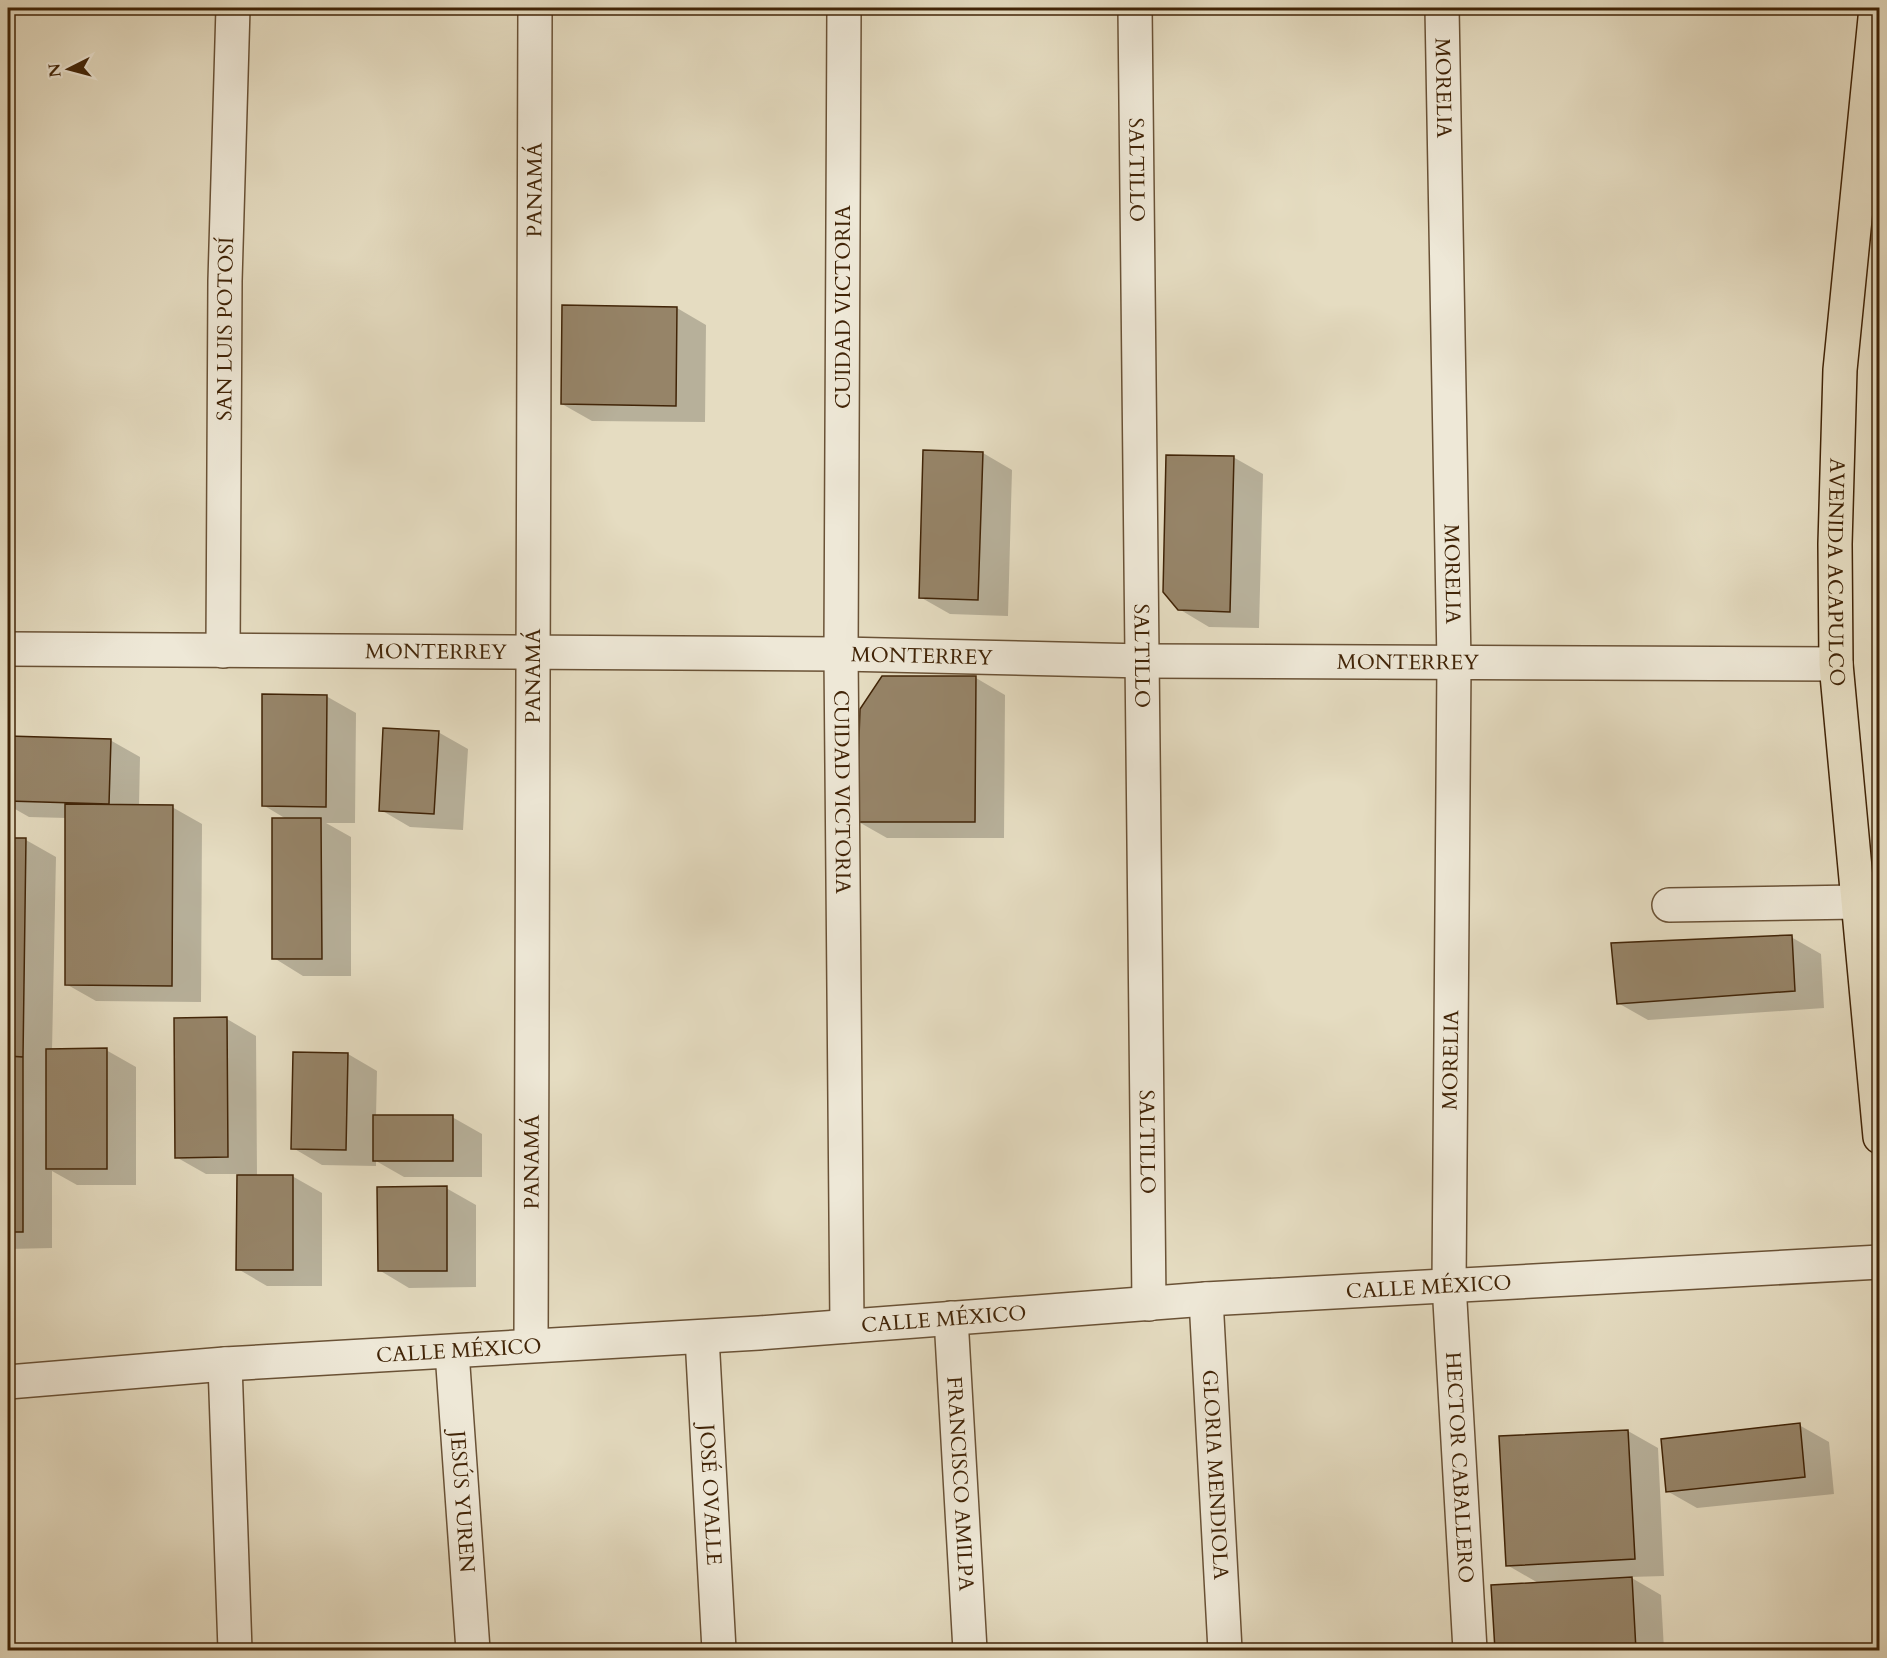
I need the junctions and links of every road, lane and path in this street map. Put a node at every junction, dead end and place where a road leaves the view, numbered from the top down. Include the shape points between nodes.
1 (233, 8) edge
2 (535, 8) edge
3 (844, 8) edge
4 (1135, 8) edge
5 (1442, 8) edge
6 (1876, 8) edge
7 (8, 649) edge
8 (223, 651) junction
9 (531, 653) junction
10 (842, 654) junction
11 (1144, 662) junction
12 (1454, 663) junction
13 (1836, 664) junction
14 (1858, 902) junction
15 (1669, 905) dead end
16 (1880, 1137) edge
17 (1880, 1262) edge
18 (1449, 1284) junction
19 (1206, 1299) junction
20 (1149, 1304) junction
21 (951, 1318) junction
22 (847, 1326) junction
23 (702, 1337) junction
24 (531, 1345) junction
25 (452, 1352) junction
26 (225, 1364) junction
27 (8, 1382) edge
28 (235, 1650) edge
29 (473, 1650) edge
30 (719, 1650) edge
31 (970, 1650) edge
32 (1225, 1650) edge
33 (1470, 1650) edge

1 - 8 street, SAN LUIS POTOSÍ via 225,281
2 - 9 street, PANAMÁ
3 - 10 street, CUIDAD VICTORIA
4 - 11 street, SALTILLO
5 - 12 street, MORELIA
6 - 13 main road, AVENIDA ACAPULCO via 1840,370
7 - 8 street, MONTERREY
8 - 9 street, MONTERREY
9 - 10 street, MONTERREY
9 - 24 street, PANAMÁ
10 - 11 street, MONTERREY
10 - 22 street, CUIDAD VICTORIA
11 - 12 street, MONTERREY
11 - 20 street, SALTILLO
12 - 13 street, MONTERREY
12 - 18 street, MORELIA
13 - 14 main road, AVENIDA ACAPULCO
14 - 15 street
14 - 16 main road, AVENIDA ACAPULCO
17 - 18 street, CALLE MÉXICO
18 - 19 street, CALLE MÉXICO
18 - 33 street, HECTOR CABALLERO
19 - 20 street, CALLE MÉXICO
19 - 32 street, GLORIA MENDIOLA
20 - 21 street, CALLE MÉXICO
21 - 22 street, CALLE MÉXICO
21 - 31 street, FRANCISCO AMILPA
22 - 23 street, CALLE MÉXICO
23 - 24 street, CALLE MÉXICO
23 - 30 street, JOSÉ OVALLE
24 - 25 street, CALLE MÉXICO
25 - 26 street, CALLE MÉXICO
25 - 29 street, JESÚS YUREN
26 - 27 street, CALLE MÉXICO
26 - 28 street

